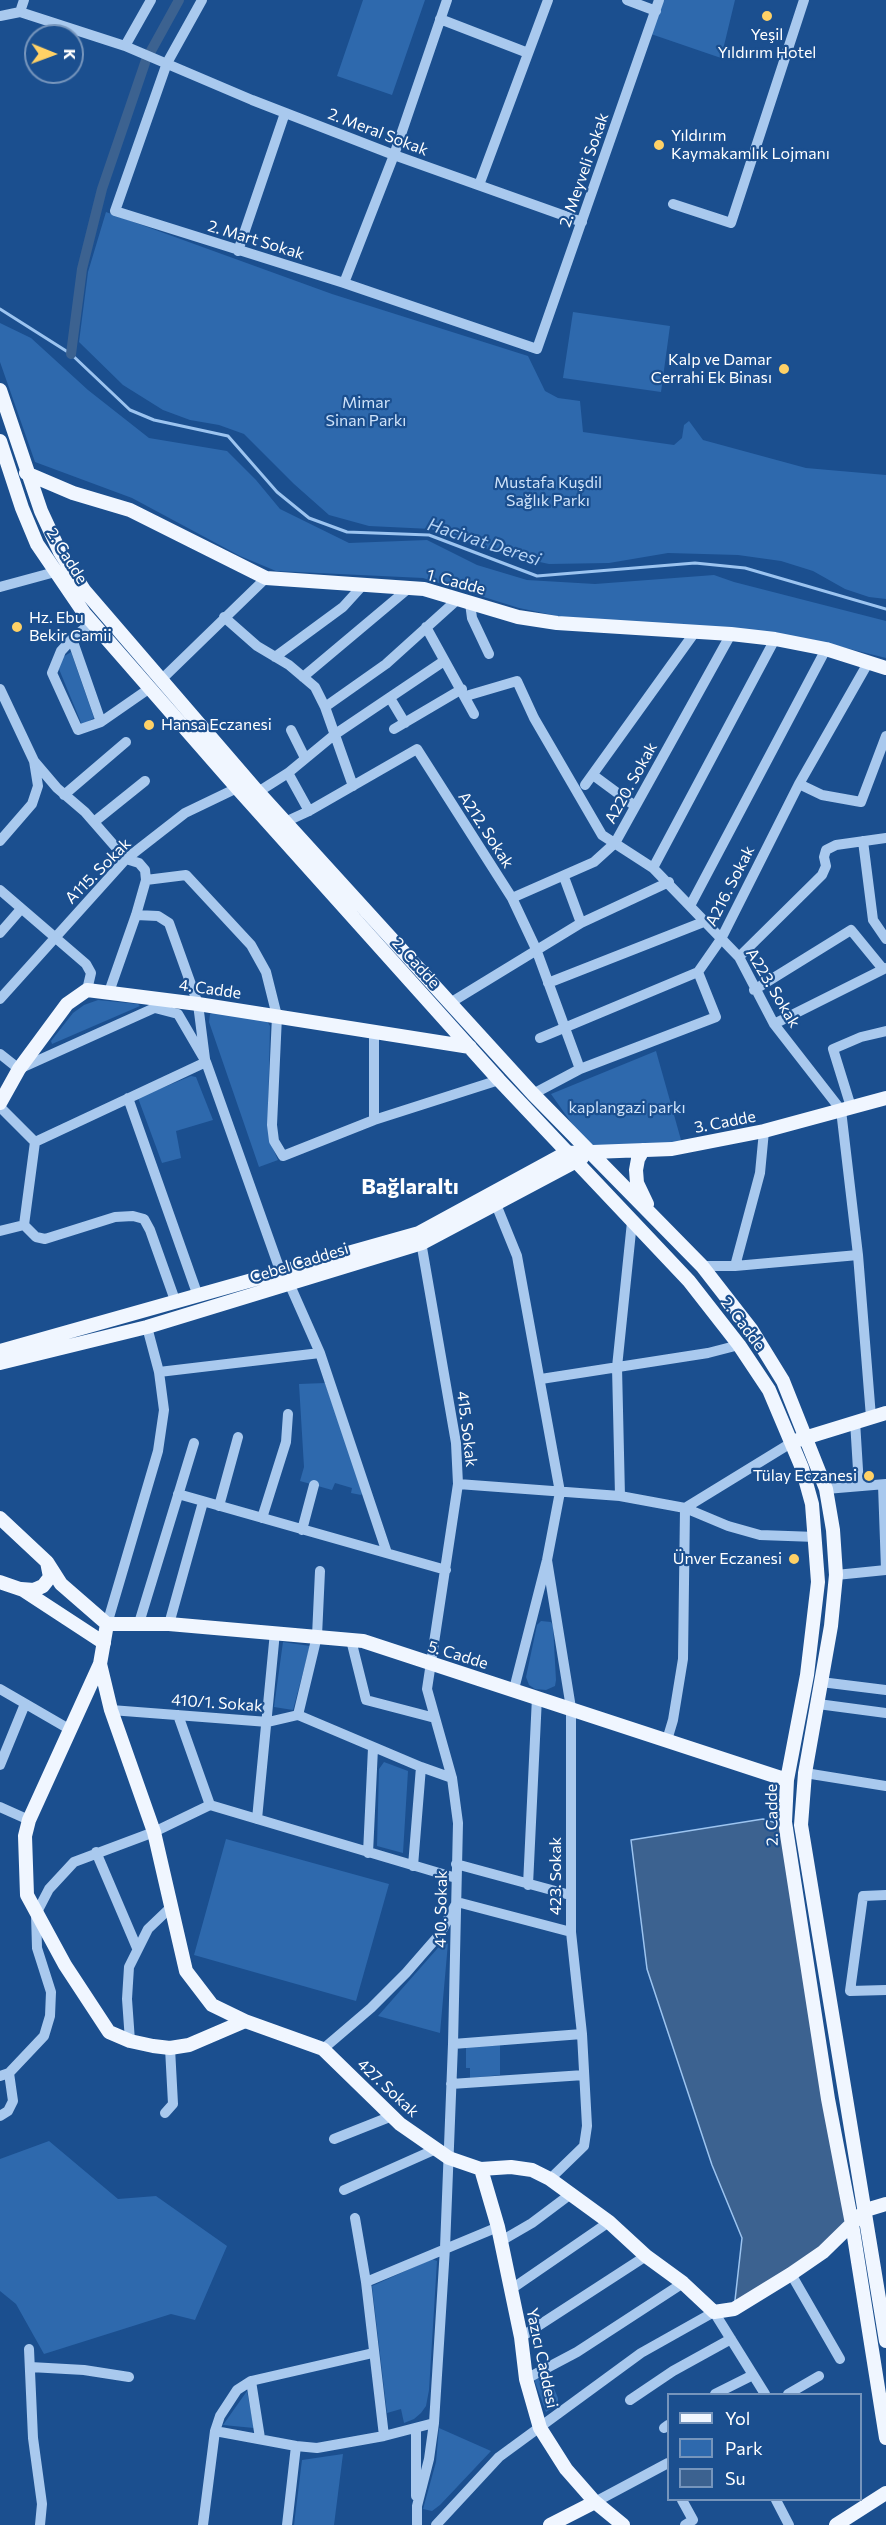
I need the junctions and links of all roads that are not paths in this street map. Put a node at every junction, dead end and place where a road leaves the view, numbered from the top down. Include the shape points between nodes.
1 (24, 0) edge
2 (151, 0) edge
3 (202, 0) edge
4 (447, 0) edge
5 (548, 0) edge
6 (627, 0) edge
7 (804, 0) edge
8 (658, 6) edge
9 (20, 12) junction
10 (0, 16) edge
11 (440, 19) junction
12 (125, 46) junction
13 (528, 53) junction
14 (167, 63) junction
15 (285, 112) junction
16 (394, 154) junction
17 (479, 185) junction
18 (673, 204) dead end
19 (582, 222) junction
20 (238, 251) junction
21 (344, 283) junction
22 (537, 349) joint
23 (0, 390) edge
24 (0, 441) edge
25 (4, 464) edge
26 (29, 475) junction
27 (73, 493) junction
28 (42, 511) junction
29 (55, 572) junction
30 (266, 578) junction
31 (363, 585) junction
32 (0, 587) edge
33 (410, 588) junction
34 (464, 601) junction
35 (224, 617) junction
36 (92, 622) junction
37 (426, 627) junction
38 (695, 632) junction
39 (731, 634) junction
40 (72, 639) junction
41 (776, 639) junction
42 (826, 649) junction
43 (489, 654) dead end
44 (275, 657) junction
45 (444, 661) junction
46 (868, 663) junction
47 (886, 668) edge
48 (303, 677) junction
49 (155, 684) junction
50 (0, 689) edge
51 (464, 692) junction
52 (390, 698) junction
53 (326, 707) junction
54 (474, 714) dead end
55 (101, 722) junction
56 (405, 723) junction
57 (394, 729) dead end
58 (291, 730) dead end
59 (334, 735) junction
60 (886, 735) edge
61 (126, 742) dead end
62 (306, 758) junction
63 (34, 761) junction
64 (288, 773) junction
65 (593, 775) junction
66 (145, 781) dead end
67 (800, 784) junction
68 (585, 785) dead end
69 (353, 786) junction
70 (237, 788) junction
71 (258, 792) junction
72 (64, 795) junction
73 (635, 806) junction
74 (309, 811) junction
75 (94, 822) junction
76 (285, 822) junction
77 (886, 838) edge
78 (0, 841) edge
79 (863, 841) junction
80 (615, 843) junction
81 (126, 859) junction
82 (653, 868) junction
83 (564, 877) junction
84 (146, 880) junction
85 (669, 882) junction
86 (0, 890) edge
87 (512, 898) junction
88 (690, 906) junction
89 (21, 909) junction
90 (136, 915) junction
91 (886, 919) edge
92 (706, 921) junction
93 (873, 921) junction
94 (581, 923) junction
95 (0, 933) edge
96 (54, 937) junction
97 (720, 939) junction
98 (886, 939) edge
99 (536, 949) junction
100 (739, 957) junction
101 (885, 969) edge
102 (698, 972) junction
103 (548, 983) junction
104 (87, 990) junction
105 (754, 990) junction
106 (109, 992) junction
107 (0, 999) edge
108 (170, 1000) junction
109 (450, 1003) junction
110 (198, 1004) junction
111 (155, 1008) junction
112 (178, 1014) junction
113 (277, 1016) junction
114 (774, 1024) junction
115 (564, 1027) junction
116 (886, 1031) edge
117 (374, 1032) junction
118 (540, 1038) dead end
119 (470, 1047) junction
120 (0, 1054) edge
121 (206, 1062) junction
122 (19, 1069) junction
123 (580, 1069) junction
124 (499, 1080) junction
125 (533, 1094) junction
126 (128, 1098) junction
127 (886, 1098) edge
128 (0, 1105) edge
129 (846, 1108) junction
130 (374, 1120) junction
131 (764, 1131) junction
132 (551, 1134) junction
133 (34, 1142) junction
134 (643, 1150) junction
135 (592, 1152) junction
136 (571, 1158) junction
137 (540, 1167) junction
138 (494, 1199) junction
139 (654, 1217) junction
140 (632, 1222) junction
141 (24, 1225) junction
142 (0, 1231) edge
143 (420, 1238) junction
144 (858, 1255) junction
145 (702, 1266) junction
146 (735, 1266) junction
147 (285, 1278) junction
148 (187, 1303) junction
149 (147, 1327) junction
150 (740, 1345) junction
151 (0, 1351) edge
152 (320, 1353) junction
153 (0, 1363) edge
154 (617, 1367) junction
155 (159, 1372) junction
156 (541, 1380) junction
157 (886, 1413) edge
158 (288, 1414) dead end
159 (871, 1417) junction
160 (855, 1421) junction
161 (238, 1437) dead end
162 (807, 1437) junction
163 (194, 1443) dead end
164 (791, 1443) junction
165 (458, 1484) junction
166 (885, 1484) edge
167 (314, 1485) dead end
168 (859, 1486) junction
169 (826, 1489) junction
170 (560, 1492) junction
171 (178, 1494) junction
172 (620, 1496) junction
173 (203, 1502) junction
174 (219, 1506) junction
175 (685, 1508) junction
176 (0, 1518) edge
177 (262, 1518) junction
178 (302, 1530) junction
179 (816, 1537) junction
180 (387, 1554) junction
181 (547, 1560) junction
182 (47, 1562) junction
183 (446, 1570) junction
184 (886, 1570) edge
185 (320, 1571) dead end
186 (836, 1575) junction
187 (0, 1582) edge
188 (21, 1589) junction
189 (138, 1623) junction
190 (107, 1624) junction
191 (169, 1624) junction
192 (275, 1632) junction
193 (317, 1636) junction
194 (351, 1640) junction
195 (104, 1644) junction
196 (100, 1664) junction
197 (432, 1665) junction
198 (821, 1682) junction
199 (0, 1689) edge
200 (514, 1689) junction
201 (886, 1690) edge
202 (537, 1697) junction
203 (25, 1704) junction
204 (818, 1704) junction
205 (571, 1708) junction
206 (111, 1710) junction
207 (886, 1713) edge
208 (178, 1715) junction
209 (298, 1715) junction
210 (435, 1718) junction
211 (268, 1722) junction
212 (69, 1729) junction
213 (667, 1740) junction
214 (4, 1743) edge
215 (373, 1748) junction
216 (0, 1765) edge
217 (421, 1767) junction
218 (805, 1773) junction
219 (452, 1778) junction
220 (787, 1780) junction
221 (886, 1786) edge
222 (210, 1805) junction
223 (0, 1808) edge
224 (256, 1819) junction
225 (29, 1820) junction
226 (154, 1832) junction
227 (96, 1852) junction
228 (368, 1853) junction
229 (456, 1864) junction
230 (413, 1866) junction
231 (456, 1878) junction
232 (528, 1884) junction
233 (570, 1895) junction
234 (886, 1895) edge
235 (457, 1902) junction
236 (170, 1908) junction
237 (36, 1914) junction
238 (571, 1932) junction
239 (137, 1948) junction
240 (886, 1990) edge
241 (246, 2021) junction
242 (582, 2034) junction
243 (130, 2041) junction
244 (453, 2044) junction
245 (170, 2048) junction
246 (323, 2049) junction
247 (5, 2074) edge
248 (584, 2075) junction
249 (451, 2084) junction
250 (165, 2113) dead end
251 (0, 2116) edge
252 (392, 2116) junction
253 (334, 2139) dead end
254 (436, 2149) junction
255 (449, 2158) junction
256 (482, 2169) junction
257 (550, 2179) junction
258 (344, 2190) dead end
259 (572, 2193) junction
260 (886, 2204) edge
261 (866, 2210) junction
262 (355, 2218) dead end
263 (609, 2222) junction
264 (852, 2224) junction
265 (498, 2227) junction
266 (501, 2241) junction
267 (445, 2248) junction
268 (646, 2256) junction
269 (790, 2274) junction
270 (366, 2282) junction
271 (683, 2283) junction
272 (510, 2290) junction
273 (714, 2312) junction
274 (521, 2337) junction
275 (731, 2339) junction
276 (886, 2341) edge
277 (29, 2349) dead end
278 (373, 2353) junction
279 (840, 2359) dead end
280 (30, 2367) junction
281 (753, 2374) junction
282 (819, 2376) dead end
283 (129, 2377) dead end
284 (526, 2379) junction
285 (251, 2381) junction
286 (717, 2393) edge
287 (764, 2393) edge
288 (790, 2393) edge
289 (630, 2400) dead end
290 (434, 2423) junction
291 (416, 2428) junction
292 (540, 2428) junction
293 (215, 2431) junction
294 (384, 2436) junction
295 (260, 2438) junction
296 (886, 2438) edge
297 (296, 2446) junction
298 (667, 2467) edge
299 (886, 2493) edge
300 (683, 2501) edge
301 (777, 2501) edge
302 (595, 2502) junction
303 (417, 2506) junction
304 (40, 2525) edge
305 (203, 2525) edge
306 (287, 2525) edge
307 (417, 2525) edge
308 (436, 2525) edge
309 (550, 2525) edge
310 (623, 2525) edge
311 (685, 2525) edge
312 (789, 2525) edge
313 (836, 2525) edge

1 - 9 street
2 - 12 street
3 - 14 street
4 - 11 street
5 - 13 street
6 - 8 street
7 - 18 street via 731,223
8 - 19 street, 2. Meyveli Sokak
9 - 10 street
9 - 12 street, 2. Meral Sokak
11 - 13 street
11 - 16 street
12 - 14 street, 2. Meral Sokak
13 - 17 street
14 - 15 street, 2. Meral Sokak
14 - 20 street, 2. Mart Sokak via 115,211
15 - 16 street, 2. Meral Sokak
15 - 20 street
16 - 17 street, 2. Meral Sokak
16 - 21 street
17 - 19 street, 2. Meral Sokak
19 - 22 street, 2. Meyveli Sokak
20 - 21 street, 2. Mart Sokak
21 - 22 street, 2. Mart Sokak
23 - 26 main road, 2. Cadde
24 - 25 main road, 2. Cadde
25 - 26 main road, 1. Cadde
25 - 29 main road, 2. Cadde via 29,526
26 - 27 main road, 1. Cadde
26 - 28 main road, 2. Cadde
27 - 28 main road via 44,494
27 - 30 main road, 1. Cadde via 130,510
28 - 49 main road, 2. Cadde via 60,552 84,590
29 - 32 street
29 - 36 main road, 2. Cadde
30 - 31 main road, 1. Cadde
30 - 35 street
31 - 33 main road, 1. Cadde
31 - 44 street via 343,607
33 - 34 main road, 1. Cadde
33 - 48 street
34 - 37 street
34 - 38 main road, 1. Cadde via 557,623
34 - 43 street
35 - 44 street
35 - 49 street
36 - 40 street
36 - 49 main road, 2. Cadde
37 - 45 street
37 - 53 street via 386,664
38 - 39 main road, 1. Cadde
38 - 65 street
39 - 41 main road, 1. Cadde
39 - 73 street, A220. Sokak
40 - 55 street
40 - 55 street via 61,651 52,673 78,730
41 - 42 main road, 1. Cadde
41 - 82 street
42 - 46 main road, 1. Cadde
42 - 88 street
44 - 48 street
45 - 51 street
45 - 52 street
46 - 47 main road, 1. Cadde
46 - 67 street, A216. Sokak
48 - 53 street via 315,687
49 - 55 street
49 - 70 main road, 2. Cadde
49 - 71 main road, 2. Cadde
50 - 63 street
51 - 54 street
51 - 56 street
51 - 80 street, A223. Sokak via 517,681 593,823
52 - 56 street
52 - 59 street
53 - 59 street
56 - 57 street
58 - 62 street
59 - 62 street
59 - 69 street
60 - 67 street via 861,802 822,795
61 - 72 street
62 - 64 street
63 - 72 street
63 - 78 street via 38,786 32,804
64 - 71 street
64 - 74 street
65 - 68 street
65 - 73 street
66 - 75 street
67 - 97 street, A216. Sokak
69 - 74 street, A212. Sokak
69 - 87 street, A212. Sokak via 417,749
70 - 81 street, A115. Sokak via 185,813
70 - 119 main road, 2. Cadde
71 - 76 main road, 2. Cadde
72 - 75 street
73 - 80 street, A220. Sokak
74 - 76 street, A212. Sokak
75 - 81 street
76 - 109 main road, 2. Cadde
77 - 79 street
79 - 93 street
79 - 100 street via 826,850 822,875
80 - 82 street, A223. Sokak
80 - 83 street, A220. Sokak via 594,862
81 - 84 street via 139,863
81 - 96 street, A115. Sokak
82 - 85 street, A223. Sokak
83 - 87 street, A220. Sokak
83 - 94 street
84 - 90 street
84 - 113 street via 186,875 252,945 266,972
85 - 88 street, A223. Sokak
85 - 94 street
86 - 89 street
87 - 99 street, A212. Sokak
88 - 92 street, A223. Sokak
89 - 95 street
89 - 96 street
90 - 106 street
90 - 110 street via 158,916 169,923
91 - 93 street
92 - 97 street, A223. Sokak
92 - 103 street
93 - 98 street
94 - 99 street
96 - 104 street via 86,964 91,973
96 - 107 street, A115. Sokak
97 - 100 street, A223. Sokak
97 - 102 street, A216. Sokak
99 - 103 street, A212. Sokak
99 - 109 street
100 - 105 street, A223. Sokak
101 - 105 street via 851,930
101 - 114 street
102 - 115 street
102 - 123 street via 716,1017
103 - 115 street, A212. Sokak
104 - 106 main road, 4. Cadde
104 - 122 main road via 68,1004
105 - 114 street, A223. Sokak
106 - 108 main road, 4. Cadde
108 - 110 main road, 4. Cadde
108 - 111 street
108 - 112 street
109 - 125 main road, 2. Cadde
110 - 113 main road, 4. Cadde
110 - 121 street
111 - 112 street
111 - 122 street
112 - 121 street
113 - 117 main road, 4. Cadde
113 - 130 street via 272,1125 274,1141 283,1156
114 - 129 street, A223. Sokak
115 - 118 street
115 - 123 street, A212. Sokak
116 - 129 street via 833,1049
117 - 119 main road, 4. Cadde
117 - 130 street
119 - 124 main road, 2. Cadde
120 - 122 street
121 - 126 street
121 - 147 street
122 - 128 main road
123 - 125 street
124 - 130 street
124 - 132 main road, 2. Cadde
125 - 135 main road, 2. Cadde
126 - 133 street
126 - 148 street
127 - 129 main road, 3. Cadde
128 - 133 street
129 - 131 main road, 3. Cadde
129 - 144 street
131 - 134 main road, 3. Cadde via 672,1149
131 - 146 street via 760,1173
132 - 136 main road, 2. Cadde
132 - 137 main road via 548,1155
133 - 141 street
134 - 135 main road, 3. Cadde
134 - 139 main road via 638,1159 637,1183
135 - 136 main road, 3. Cadde
135 - 139 main road, 2. Cadde
136 - 137 main road, Cebel Caddesi
136 - 138 main road, Cebel Caddesi
136 - 140 main road, 2. Cadde
137 - 138 main road, Cebel Caddesi
138 - 143 main road, Cebel Caddesi
138 - 156 street via 518,1256
139 - 145 main road, 2. Cadde
140 - 150 main road, 2. Cadde via 689,1281
140 - 154 street
141 - 142 street
141 - 148 street via 36,1237 45,1239 116,1217 132,1215 144,1219
143 - 147 main road, Cebel Caddesi
143 - 165 street, 415. Sokak via 456,1443
144 - 146 street
144 - 159 street
145 - 146 street
145 - 162 main road, 2. Cadde via 783,1381
147 - 148 main road, Cebel Caddesi
147 - 148 main road, Cebel Caddesi
147 - 152 street
148 - 149 main road, Cebel Caddesi
148 - 151 main road, Cebel Caddesi
149 - 153 main road, Cebel Caddesi
149 - 155 street
150 - 154 street
150 - 164 main road, 2. Cadde via 769,1390
152 - 155 street
152 - 180 street
154 - 156 street
154 - 172 street
155 - 190 street via 164,1410 158,1451
156 - 170 street
157 - 159 main road
158 - 177 street via 286,1442
159 - 160 main road
160 - 162 main road
160 - 168 street
161 - 174 street
162 - 164 main road
162 - 169 main road, 2. Cadde
163 - 171 street
164 - 175 street
164 - 179 main road, 2. Cadde via 812,1504
165 - 170 street
165 - 183 street, 415. Sokak
166 - 168 street
166 - 184 street
167 - 178 street
168 - 169 street
169 - 186 main road, 2. Cadde
170 - 172 street
170 - 181 street
171 - 173 street
171 - 189 street
172 - 175 street
173 - 174 street
173 - 191 street
174 - 177 street
175 - 179 street via 760,1535
175 - 213 street via 683,1659
176 - 182 main road
177 - 178 street
178 - 180 street
179 - 220 main road, 2. Cadde via 818,1582 814,1621
180 - 183 street
181 - 200 street
181 - 205 street, 423. Sokak
182 - 188 main road via 50,1577 43,1586
182 - 190 main road via 61,1584
183 - 197 street, 415. Sokak
184 - 186 street
185 - 193 street
186 - 198 main road, 2. Cadde
187 - 188 main road
188 - 195 main road
189 - 190 main road, 5. Cadde
189 - 191 main road, 5. Cadde
190 - 195 main road, 427. Sokak
191 - 192 main road, 5. Cadde
192 - 193 main road, 5. Cadde
192 - 211 street
193 - 194 main road, 5. Cadde
193 - 209 street
194 - 197 main road, 5. Cadde
194 - 210 street via 366,1700
195 - 196 main road, 427. Sokak
196 - 206 main road, 427. Sokak
196 - 212 main road
197 - 200 main road, 5. Cadde
197 - 210 street, 410. Sokak via 427,1689
198 - 201 street
198 - 204 main road, 2. Cadde
199 - 203 street
200 - 202 main road, 5. Cadde
202 - 205 main road, 5. Cadde
202 - 232 street
203 - 212 street
203 - 214 street
204 - 207 street
204 - 218 main road, 2. Cadde
205 - 213 main road, 5. Cadde
205 - 233 street, 423. Sokak
206 - 208 street, 410/1. Sokak
206 - 226 main road, 427. Sokak
208 - 211 street, 410/1. Sokak
208 - 222 street
209 - 211 street, 410/1. Sokak
209 - 215 street
210 - 219 street, 410. Sokak
211 - 224 street
212 - 225 main road
213 - 220 main road, 5. Cadde
214 - 216 street
215 - 217 street
215 - 228 street
217 - 219 street
217 - 230 street
218 - 221 street
218 - 261 main road, 2. Cadde via 801,1825 805,1859
219 - 229 street, 410. Sokak via 458,1823
220 - 264 main road, 2. Cadde via 785,1822 789,1855
222 - 224 street
222 - 226 street
223 - 225 street
224 - 228 street
225 - 237 main road via 24,1867 27,1895
226 - 227 street
226 - 236 main road, 427. Sokak
227 - 237 street via 74,1862 49,1889
227 - 239 street
228 - 230 street
229 - 231 street, 410. Sokak
229 - 232 street
230 - 231 street
231 - 235 street, 410. Sokak
232 - 233 street
233 - 238 street, 423. Sokak
234 - 240 street via 863,1896 850,1991
235 - 238 street
235 - 244 street, 410. Sokak
235 - 246 street via 440,1934 406,1972
236 - 239 street via 148,1929
236 - 241 main road, 427. Sokak via 186,1971 212,2005
237 - 243 main road via 109,2032
237 - 247 street via 37,1948 51,1992 50,2016 44,2036
238 - 242 street, 423. Sokak
239 - 243 street via 129,1967
241 - 245 main road via 189,2045
241 - 246 main road, 427. Sokak
242 - 244 street
242 - 248 street, 423. Sokak
243 - 245 main road
244 - 249 street, 410. Sokak
245 - 250 street via 172,2104
246 - 252 main road, 427. Sokak
247 - 251 street via 13,2101
248 - 249 street
248 - 257 street, 423. Sokak via 584,2146
249 - 255 street, 410. Sokak
252 - 253 street
252 - 254 main road, 427. Sokak
254 - 255 main road, 427. Sokak
254 - 258 street
255 - 256 main road, 427. Sokak
255 - 267 street, 410. Sokak
256 - 257 main road, 427. Sokak via 532,2170
256 - 265 main road, Yazıcı Caddesi
257 - 259 main road, 427. Sokak
259 - 263 main road, 427. Sokak
259 - 266 street
260 - 261 main road
261 - 264 main road
261 - 276 main road, 2. Cadde
262 - 270 street
263 - 268 main road, 427. Sokak
263 - 272 street
264 - 269 main road via 823,2252
264 - 296 main road, 2. Cadde
265 - 266 main road, Yazıcı Caddesi
265 - 267 street
266 - 272 main road, Yazıcı Caddesi
267 - 270 street
267 - 290 street, 410. Sokak
268 - 271 main road, 427. Sokak
268 - 274 street
269 - 273 main road via 734,2309
269 - 279 street
270 - 278 street
271 - 273 main road, 427. Sokak
271 - 284 street via 577,2352
272 - 274 main road, Yazıcı Caddesi
273 - 275 street
273 - 292 street via 641,2353
274 - 284 main road, Yazıcı Caddesi
275 - 281 street
275 - 289 street via 673,2370
277 - 280 street
278 - 285 street
278 - 294 street
280 - 283 street
280 - 304 street via 33,2438 42,2504
281 - 286 street
281 - 287 street
282 - 288 street
284 - 292 main road, Yazıcı Caddesi
285 - 293 street via 227,2403
285 - 295 street
290 - 291 street
290 - 303 street, 410. Sokak
291 - 294 street
291 - 303 street
292 - 302 main road, Yazıcı Caddesi via 566,2469
292 - 308 street via 499,2457
293 - 295 street
293 - 305 street
294 - 297 street via 317,2448
295 - 297 street
297 - 306 street
298 - 302 street
299 - 313 main road
300 - 311 street via 693,2520
301 - 312 street
302 - 309 main road
302 - 310 main road, Yazıcı Caddesi
303 - 307 street

